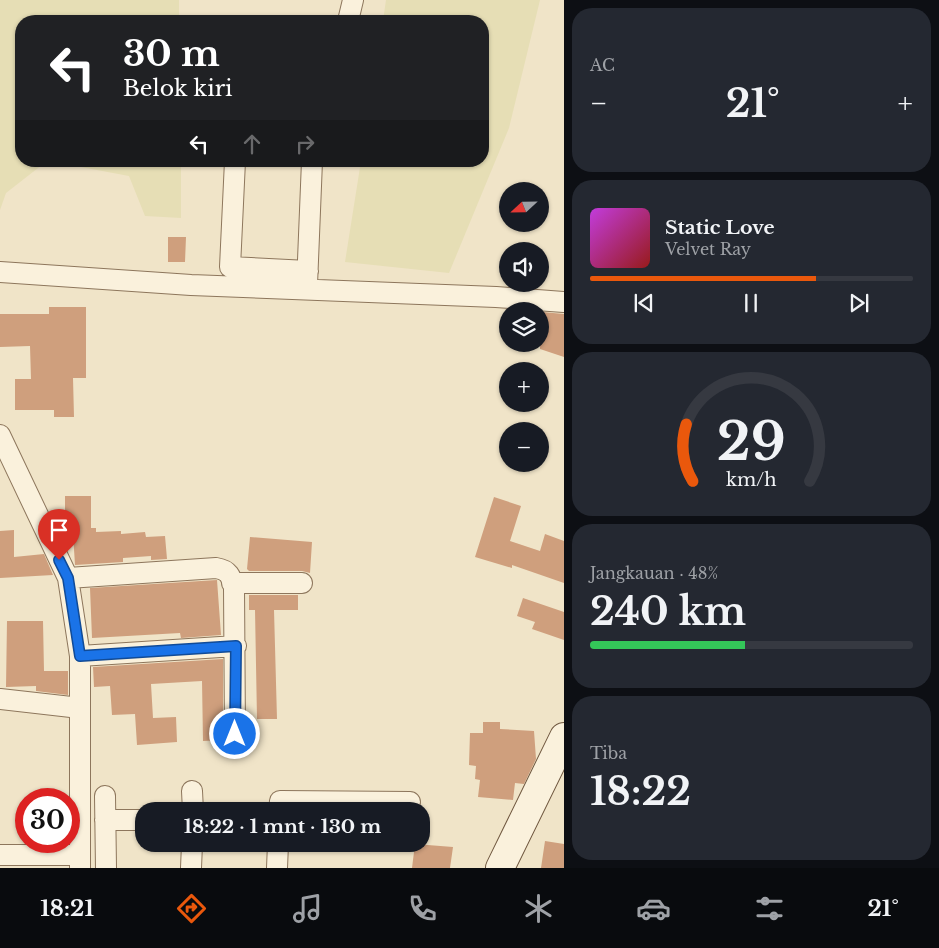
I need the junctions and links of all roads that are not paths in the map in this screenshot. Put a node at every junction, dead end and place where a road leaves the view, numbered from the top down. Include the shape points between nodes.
1 (353, 0) edge
2 (349, 15) edge
3 (235, 167) edge
4 (312, 167) edge
5 (0, 272) edge
6 (308, 280) junction
7 (564, 302) edge
8 (0, 435) edge
9 (68, 578) junction
10 (232, 583) junction
11 (302, 583) dead end
12 (236, 646) junction
13 (80, 656) junction
14 (0, 699) edge
15 (80, 708) junction
16 (235, 734) dead end
17 (564, 737) edge
18 (192, 791) dead end
19 (105, 796) dead end
20 (193, 802) edge
21 (280, 802) edge
22 (410, 802) dead end
23 (105, 820) junction
24 (135, 820) edge
25 (192, 852) edge
26 (278, 852) edge
27 (0, 855) edge
28 (80, 861) edge
29 (106, 868) edge
30 (191, 868) edge
31 (277, 868) edge
32 (500, 868) edge

1 - 2 street
3 - 6 street via 230,267
4 - 6 street
5 - 6 street via 191,285
6 - 7 street
8 - 9 street
9 - 10 street via 216,568 228,572
9 - 13 street
10 - 11 street
10 - 12 street
12 - 13 street
12 - 16 street
13 - 15 street
14 - 15 street
15 - 28 street
17 - 32 main road
18 - 20 street
19 - 23 street
21 - 22 street
23 - 24 street
23 - 29 street
25 - 30 street
26 - 31 street
27 - 28 street

